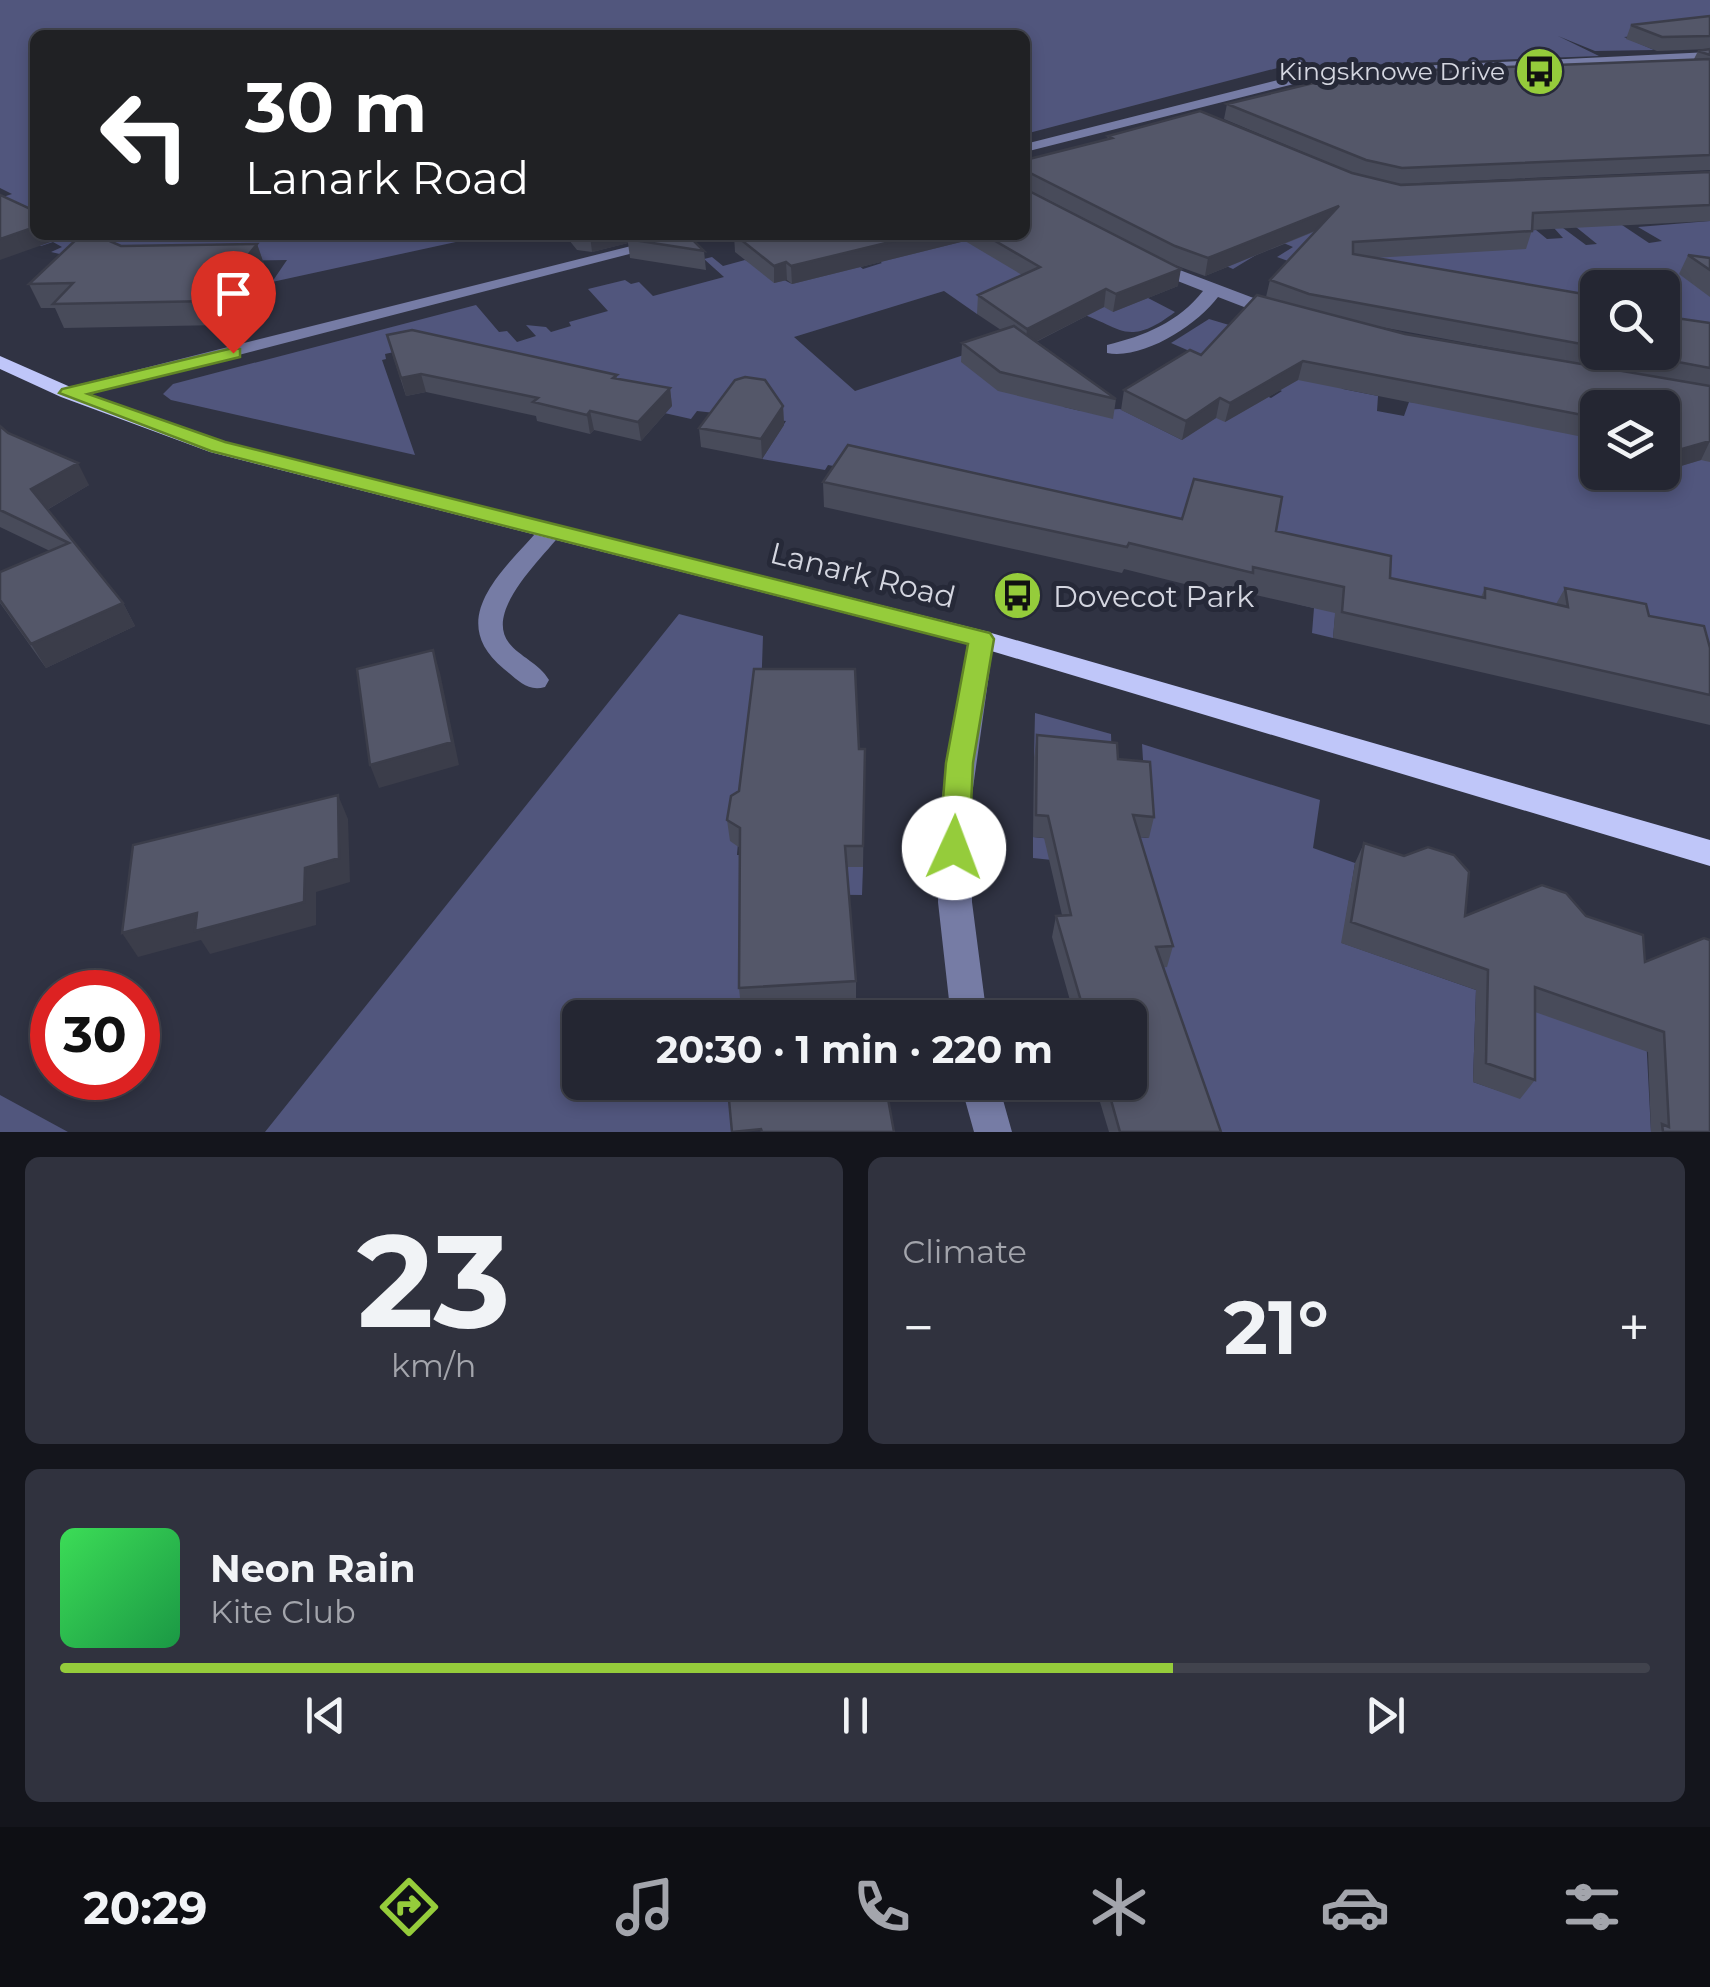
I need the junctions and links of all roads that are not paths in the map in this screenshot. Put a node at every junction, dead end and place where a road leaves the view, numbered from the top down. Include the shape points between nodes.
1 (1710, 56) edge
2 (1178, 108) junction
3 (1212, 123) edge
4 (1030, 147) edge
5 (675, 240) edge
6 (1136, 257) edge
7 (1213, 292) junction
8 (1296, 320) edge
9 (1114, 349) dead end
10 (0, 362) edge
11 (68, 393) junction
12 (552, 530) junction
13 (982, 639) junction
14 (535, 680) dead end
15 (1710, 854) edge
16 (966, 1000) edge
17 (985, 1100) edge
18 (993, 1132) edge

1 - 2 street via 1333,73
2 - 3 street
2 - 4 street
5 - 11 street
6 - 7 street
7 - 8 street
7 - 9 street via 1169,331
10 - 11 main road, Lanark Road
11 - 12 main road, Lanark Road via 218,446
12 - 13 main road, Lanark Road
12 - 14 street via 497,596 488,621 494,642
13 - 15 main road, Lanark Road
13 - 16 street via 956,802 955,902
17 - 18 street

